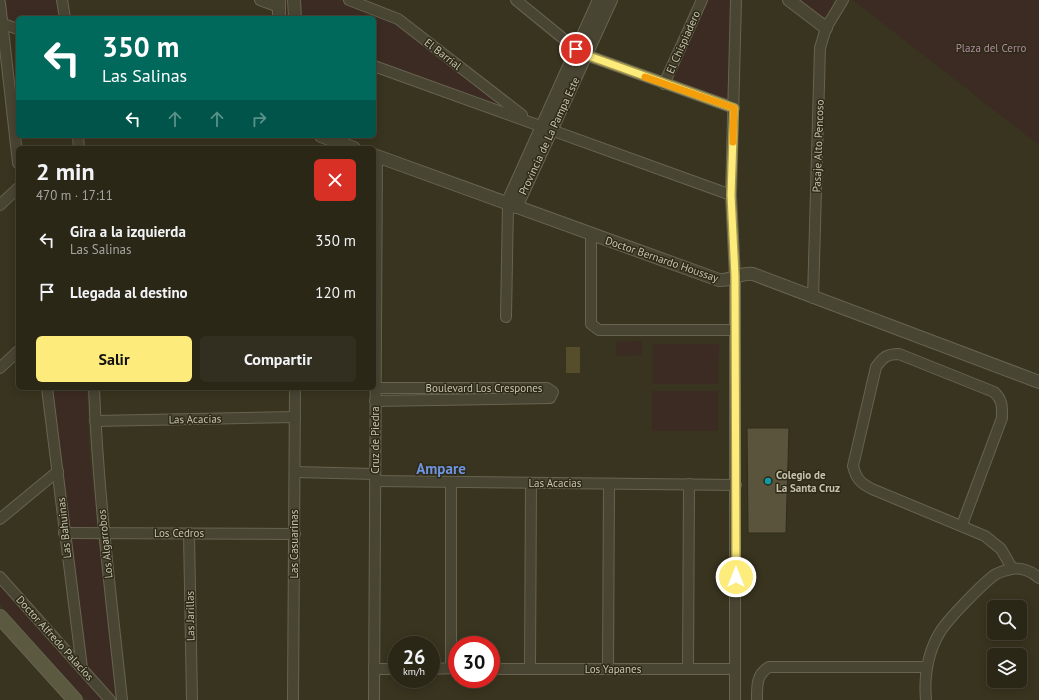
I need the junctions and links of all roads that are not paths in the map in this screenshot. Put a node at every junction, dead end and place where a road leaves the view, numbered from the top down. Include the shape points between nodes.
1 (62, 0) edge
2 (260, 0) edge
3 (294, 0) edge
4 (349, 0) edge
5 (516, 0) edge
6 (598, 0) edge
7 (611, 0) edge
8 (702, 0) edge
9 (736, 0) edge
10 (789, 0) edge
11 (842, 0) edge
12 (0, 3) edge
13 (279, 8) edge
14 (65, 16) edge
15 (295, 16) edge
16 (1, 23) edge
17 (16, 28) edge
18 (826, 28) junction
19 (2, 51) edge
20 (581, 52) junction
21 (376, 67) edge
22 (664, 84) junction
23 (734, 108) junction
24 (540, 126) junction
25 (326, 138) edge
26 (348, 146) edge
27 (16, 149) edge
28 (376, 156) edge
29 (16, 190) edge
30 (731, 195) junction
31 (0, 205) edge
32 (510, 205) junction
33 (591, 234) junction
34 (735, 276) junction
35 (813, 298) junction
36 (506, 317) dead end
37 (735, 330) junction
38 (16, 354) edge
39 (0, 368) edge
40 (1039, 382) edge
41 (376, 388) edge
42 (47, 390) edge
43 (94, 390) edge
44 (295, 390) edge
45 (375, 390) edge
46 (375, 401) junction
47 (295, 416) junction
48 (95, 421) junction
49 (58, 471) junction
50 (295, 472) junction
51 (375, 478) junction
52 (451, 483) junction
53 (531, 483) junction
54 (609, 484) junction
55 (689, 484) junction
56 (736, 485) junction
57 (0, 519) edge
58 (962, 525) junction
59 (64, 532) junction
60 (104, 533) junction
61 (189, 533) junction
62 (294, 534) junction
63 (1012, 568) junction
64 (0, 577) edge
65 (1039, 578) edge
66 (0, 617) edge
67 (453, 636) edge
68 (927, 667) junction
69 (82, 668) junction
70 (374, 669) junction
71 (388, 669) edge
72 (500, 669) edge
73 (530, 669) junction
74 (608, 669) junction
75 (688, 669) junction
76 (735, 669) junction
77 (75, 700) edge
78 (110, 700) edge
79 (122, 700) edge
80 (192, 700) edge
81 (293, 700) edge
82 (374, 700) edge
83 (735, 700) edge
84 (757, 700) edge
85 (926, 700) edge

1 - 14 street
2 - 13 street
3 - 15 street
4 - 24 street, El Barrial via 398,19
5 - 20 street
6 - 20 street, Provincia de La Pampa Este
7 - 20 street, Provincia de La Pampa Este
8 - 22 street, El Chispiadero
9 - 23 street
10 - 18 street
11 - 18 street, Pasaje Alto Pencoso
12 - 16 street
16 - 17 street
16 - 19 street
18 - 35 street, Pasaje Alto Pencoso via 820,48
19 - 27 street
20 - 22 street
20 - 24 street, Provincia de La Pampa Este
21 - 24 street, El Barrial
22 - 23 street
23 - 30 street
24 - 30 street, El Barrial
24 - 32 street, Provincia de La Pampa Este
25 - 26 street
28 - 32 street, Doctor Bernardo Houssay
29 - 31 street
30 - 34 street
32 - 33 street, Doctor Bernardo Houssay
32 - 36 street, Provincia de La Pampa Este
33 - 34 street, Doctor Bernardo Houssay via 719,280 725,281
33 - 37 street via 591,324 599,330
34 - 35 street, Doctor Bernardo Houssay via 753,274
34 - 37 street
35 - 40 street, Doctor Bernardo Houssay
37 - 56 street
38 - 39 street
41 - 46 street, Boulevard Los Crespones via 548,388 553,392 550,398
42 - 49 street, Las Bahuinas
43 - 48 street, Los Algarrobos
44 - 47 street, Las Casuarinas
45 - 46 street, Cruz de Piedra
46 - 51 street, Cruz de Piedra
47 - 48 street, Las Acacias
47 - 50 street, Las Casuarinas
48 - 60 street, Los Algarrobos
49 - 57 street
49 - 59 street, Las Bahuinas
50 - 51 street, Las Acacias
50 - 62 street, Las Casuarinas
51 - 52 street, Las Acacias
51 - 70 street, Cruz de Piedra
52 - 53 street, Las Acacias
52 - 67 street
53 - 54 street, Las Acacias
53 - 73 street
54 - 55 street, Las Acacias
54 - 74 street
55 - 56 street, Las Acacias
55 - 75 street
56 - 76 street
58 - 58 street via 1002,418 1002,404 994,392 899,354 890,354 882,358 876,367 853,466 856,476 861,484
58 - 63 street via 993,541
59 - 60 street, Los Cedros
59 - 69 street, Las Bahuinas
60 - 61 street, Los Cedros
60 - 79 street, Los Algarrobos
61 - 62 street, Los Cedros
61 - 80 street, Las Jarillas
62 - 81 street, Las Casuarinas
63 - 65 street via 1024,569
63 - 68 street via 996,575 953,615 940,632
64 - 69 street, Doctor Alfredo Palacios
66 - 77 main road
68 - 84 street via 769,667 761,672 757,682
68 - 85 street
69 - 78 street, Doctor Alfredo Palacios
70 - 71 street
70 - 82 street, Cruz de Piedra
72 - 73 street, Los Yapanes
73 - 74 street, Los Yapanes
74 - 75 street, Los Yapanes
75 - 76 street, Los Yapanes
76 - 83 street

